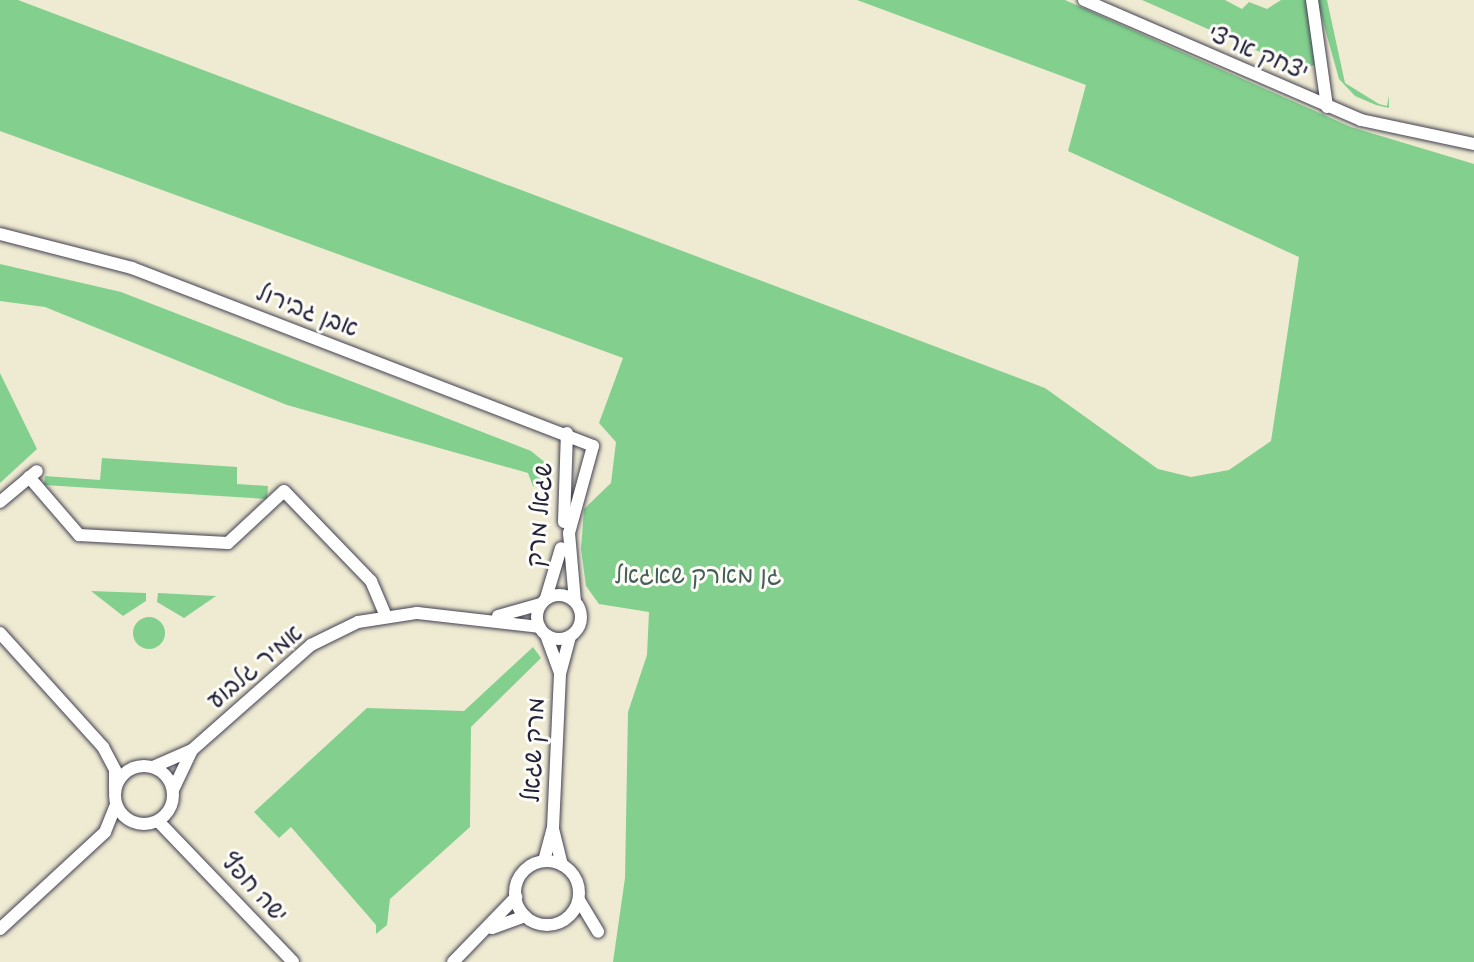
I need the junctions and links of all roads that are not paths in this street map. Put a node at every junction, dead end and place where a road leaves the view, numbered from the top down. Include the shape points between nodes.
1 (1084, 0) edge
2 (1312, 0) edge
3 (1327, 107) junction
4 (1474, 144) edge
5 (0, 234) edge
6 (567, 433) junction
7 (593, 446) joint
8 (0, 502) edge
9 (544, 601) junction
10 (575, 601) junction
11 (385, 614) junction
12 (494, 617) junction
13 (542, 631) junction
14 (0, 633) edge
15 (570, 637) junction
16 (560, 674) junction
17 (103, 747) junction
18 (192, 750) junction
19 (148, 767) junction
20 (115, 790) junction
21 (173, 792) junction
22 (116, 805) junction
23 (170, 809) junction
24 (158, 821) junction
25 (135, 824) junction
26 (553, 828) junction
27 (105, 832) junction
28 (183, 843) junction
29 (544, 861) junction
30 (562, 865) junction
31 (516, 897) junction
32 (579, 914) junction
33 (525, 916) junction
34 (0, 929) edge
35 (485, 931) junction
36 (598, 932) dead end
37 (293, 962) edge
38 (453, 962) edge

1 - 3 street, יצחק ארצי
2 - 3 street, יצחק ארצי
3 - 4 street, יצחק ארצי
5 - 6 street, אבן גבירול via 132,268
6 - 7 street, אבן גבירול
6 - 9 street, שגאל מרק via 559,575
7 - 10 street, שגאל מרק via 569,533
8 - 11 street via 33,474 79,535 228,543 284,491 371,581
9 - 10 street
9 - 12 street, אמיר גלבוע
9 - 13 street, שגאל מרק
10 - 15 street, שגאל מרק via 581,624
11 - 12 street, אמיר גלבוע
11 - 18 street, אמיר גלבוע via 311,645
12 - 13 street, אמיר גלבוע
13 - 15 street, אמיר גלבוע
13 - 16 street, מרק שגאל
14 - 17 street
15 - 16 street, מרק שגאל
16 - 26 street, מרק שגאל
17 - 19 street
17 - 20 street via 115,770
18 - 19 street, אמיר גלבוע
18 - 21 street, אמיר גלבוע
19 - 20 street via 124,773
19 - 21 street
20 - 22 street
21 - 23 street
22 - 25 street
22 - 27 street
23 - 24 street
23 - 28 street, ישה חפץ
24 - 25 street
24 - 28 street, ישה חפץ
25 - 27 street
26 - 29 street, מרק שגאל
26 - 30 street, מרק שגאל
27 - 34 street
28 - 37 street, ישה חפץ
29 - 30 street
29 - 31 street via 520,876
30 - 32 street via 576,880
31 - 33 street
31 - 35 street
32 - 33 street via 545,925
32 - 36 street
33 - 35 street
35 - 38 street

